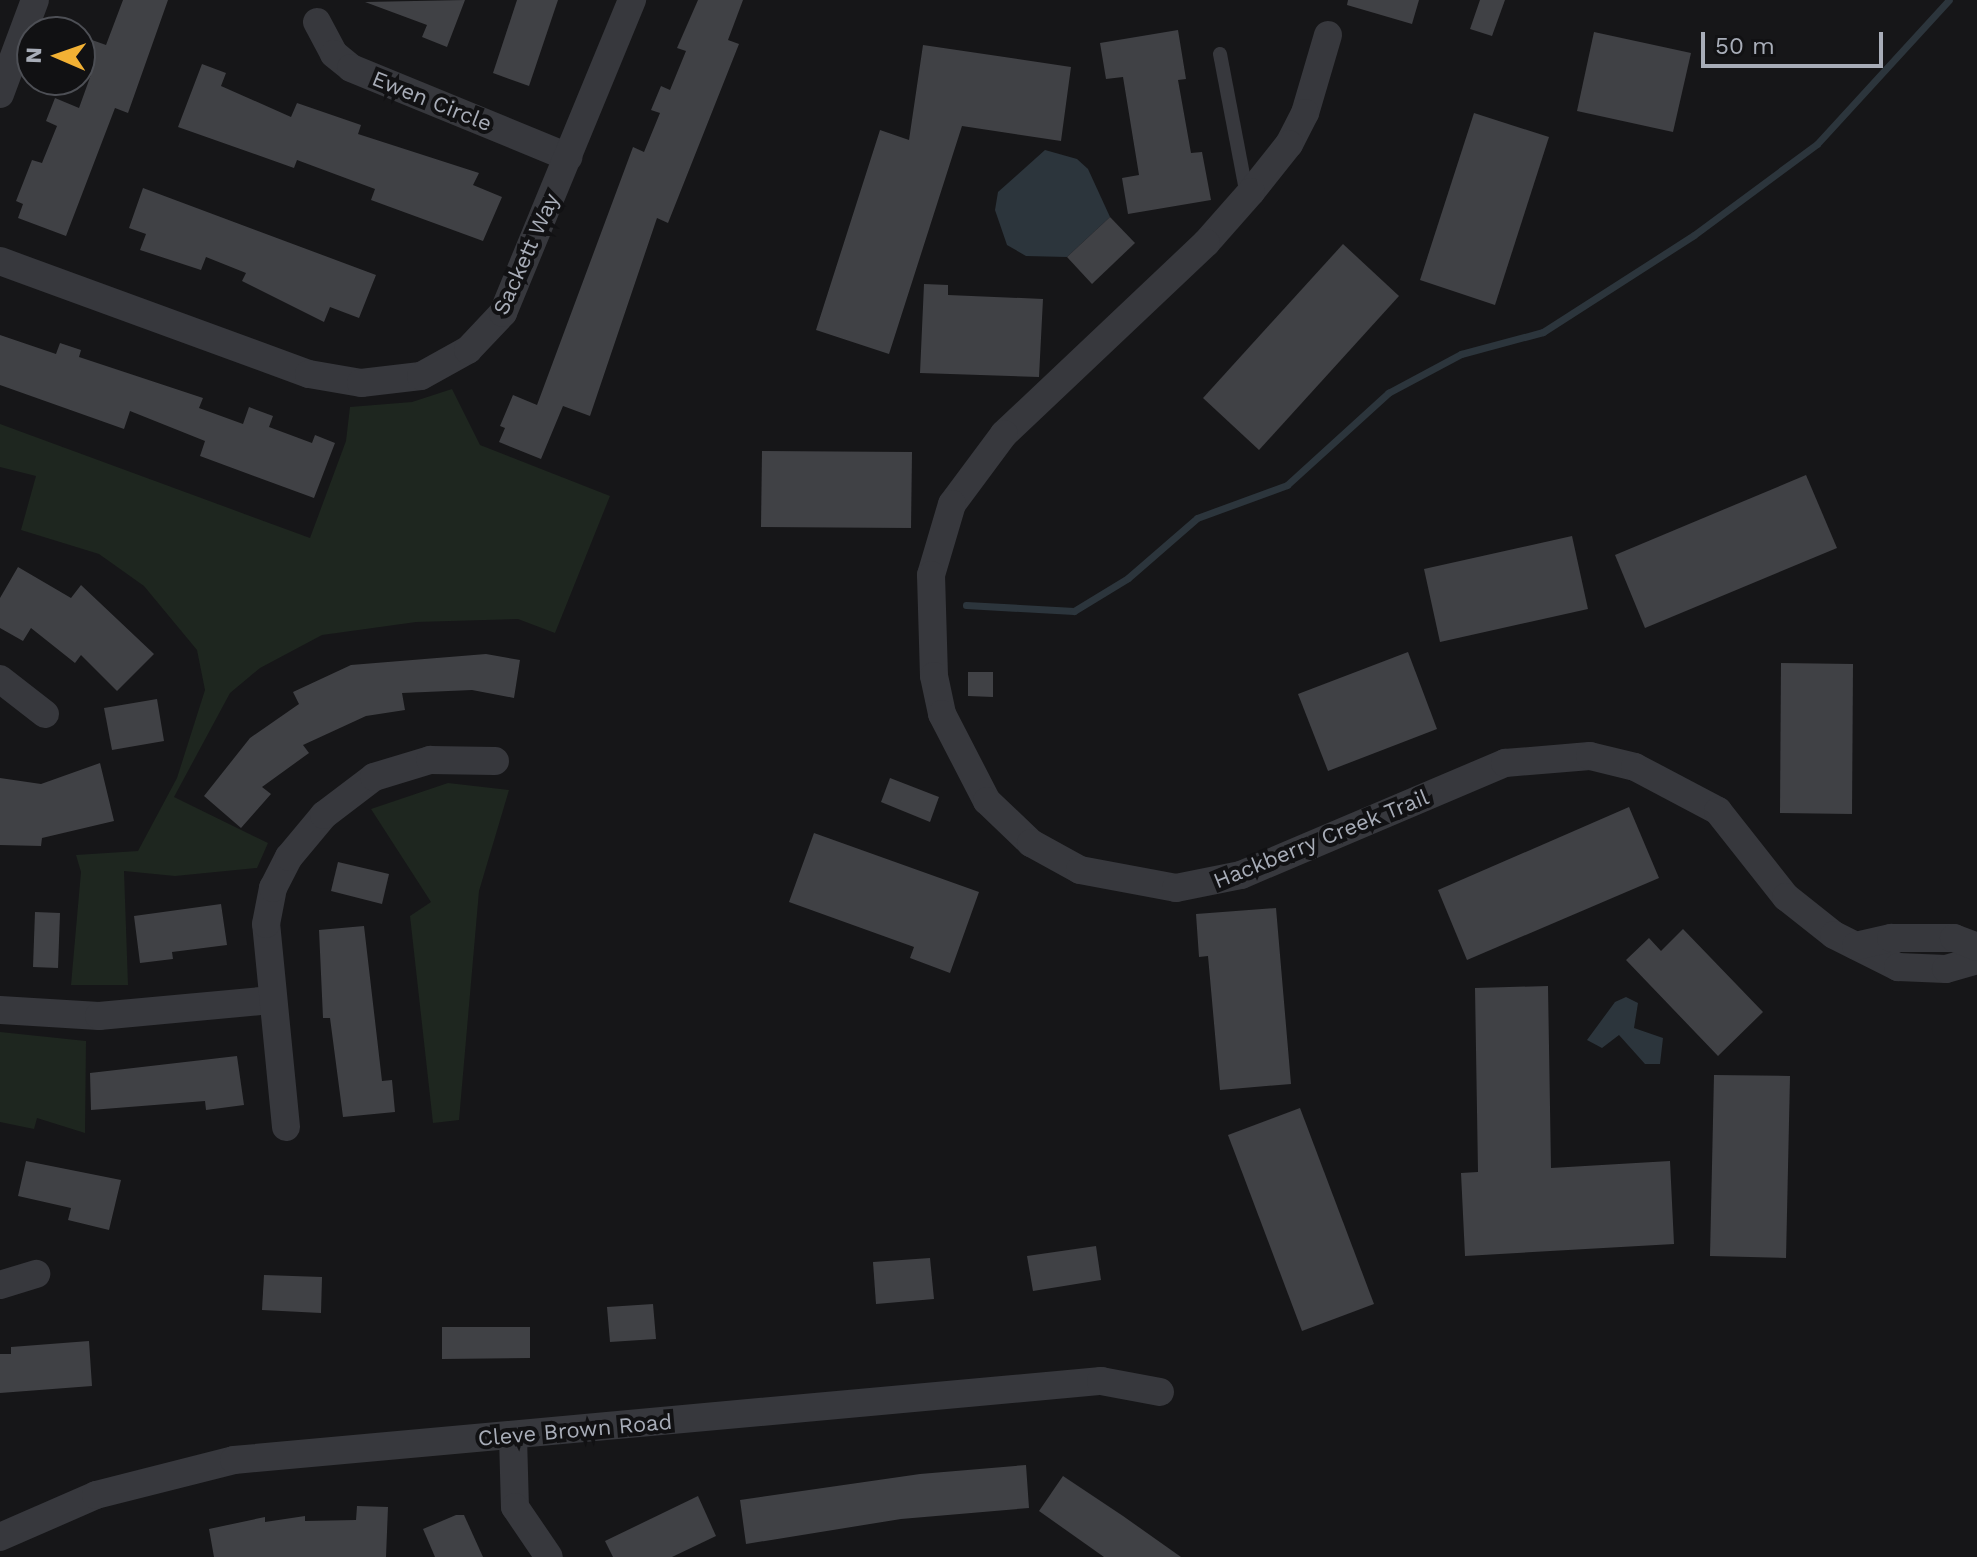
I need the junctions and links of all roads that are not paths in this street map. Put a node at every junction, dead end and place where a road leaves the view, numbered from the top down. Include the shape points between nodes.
1 (35, 0) edge
2 (632, 0) edge
3 (317, 22) dead end
4 (1328, 35) dead end
5 (1220, 54) dead end
6 (0, 94) edge
7 (568, 157) junction
8 (1247, 196) junction
9 (0, 261) edge
10 (0, 679) edge
11 (45, 714) dead end
12 (495, 761) dead end
13 (1856, 946) junction
14 (1977, 947) edge
15 (1977, 960) edge
16 (270, 1000) junction
17 (0, 1010) edge
18 (286, 1127) dead end
19 (36, 1274) dead end
20 (0, 1285) edge
21 (1160, 1392) dead end
22 (513, 1437) junction
23 (0, 1537) edge
24 (549, 1557) edge

1 - 6 street
2 - 7 street, Sackett Way
3 - 7 street, Ewen Circle via 334,54 351,68
4 - 8 street, Hackberry Creek Trail via 1305,113 1289,144
5 - 8 lane
7 - 9 street, Sackett Way via 503,313 486,334 446,364 392,383 309,374
8 - 13 street, Hackberry Creek Trail via 1206,243 1004,434 952,504 931,575 934,676 942,714 987,801 1031,843 1080,870 1146,885 1187,887 1241,875 1505,763 1590,756 1635,767 1718,811 1786,897 1817,924
10 - 11 street
12 - 16 street via 409,764 374,777 324,815 289,857 273,888 266,924
13 - 14 street via 1891,938 1954,938
13 - 15 street, Hackberry Creek Trail via 1909,969 1959,967
16 - 17 street via 99,1016
16 - 18 street
19 - 20 street
21 - 22 street, Cleve Brown Road via 1101,1381
22 - 23 street, Cleve Brown Road via 317,1451 171,1472 85,1500
22 - 24 street via 515,1507

